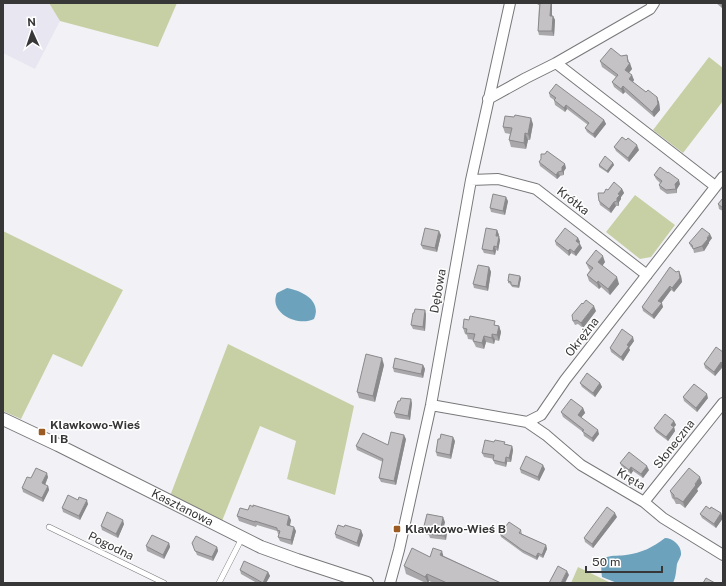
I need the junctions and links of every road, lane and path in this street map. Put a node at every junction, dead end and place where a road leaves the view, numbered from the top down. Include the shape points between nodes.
1 (510, 3) edge
2 (654, 3) edge
3 (556, 63) junction
4 (488, 99) junction
5 (723, 177) edge
6 (471, 180) junction
7 (715, 186) junction
8 (647, 275) junction
9 (723, 403) edge
10 (431, 405) junction
11 (3, 419) edge
12 (527, 422) junction
13 (644, 502) junction
14 (49, 527) dead end
15 (242, 538) junction
16 (723, 555) edge
17 (164, 583) edge
18 (219, 583) edge
19 (367, 583) edge
20 (390, 583) edge

1 - 4 street, Dębowa
2 - 3 street via 650,9
3 - 4 street
3 - 7 street
4 - 6 street, Dębowa
5 - 7 street, Okrężna
6 - 8 street, Krótka via 498,179 536,189
6 - 10 street, Dębowa
7 - 8 street, Okrężna
8 - 12 street, Okrężna via 541,415
9 - 13 street, Słoneczna
10 - 12 street
10 - 20 street, Dębowa
11 - 15 street, Kasztanowa
12 - 13 street, Kręta via 582,465
13 - 16 street, Kręta via 663,518
14 - 17 lane, Pogodna
15 - 18 lane
15 - 19 street, Kasztanowa via 297,560

